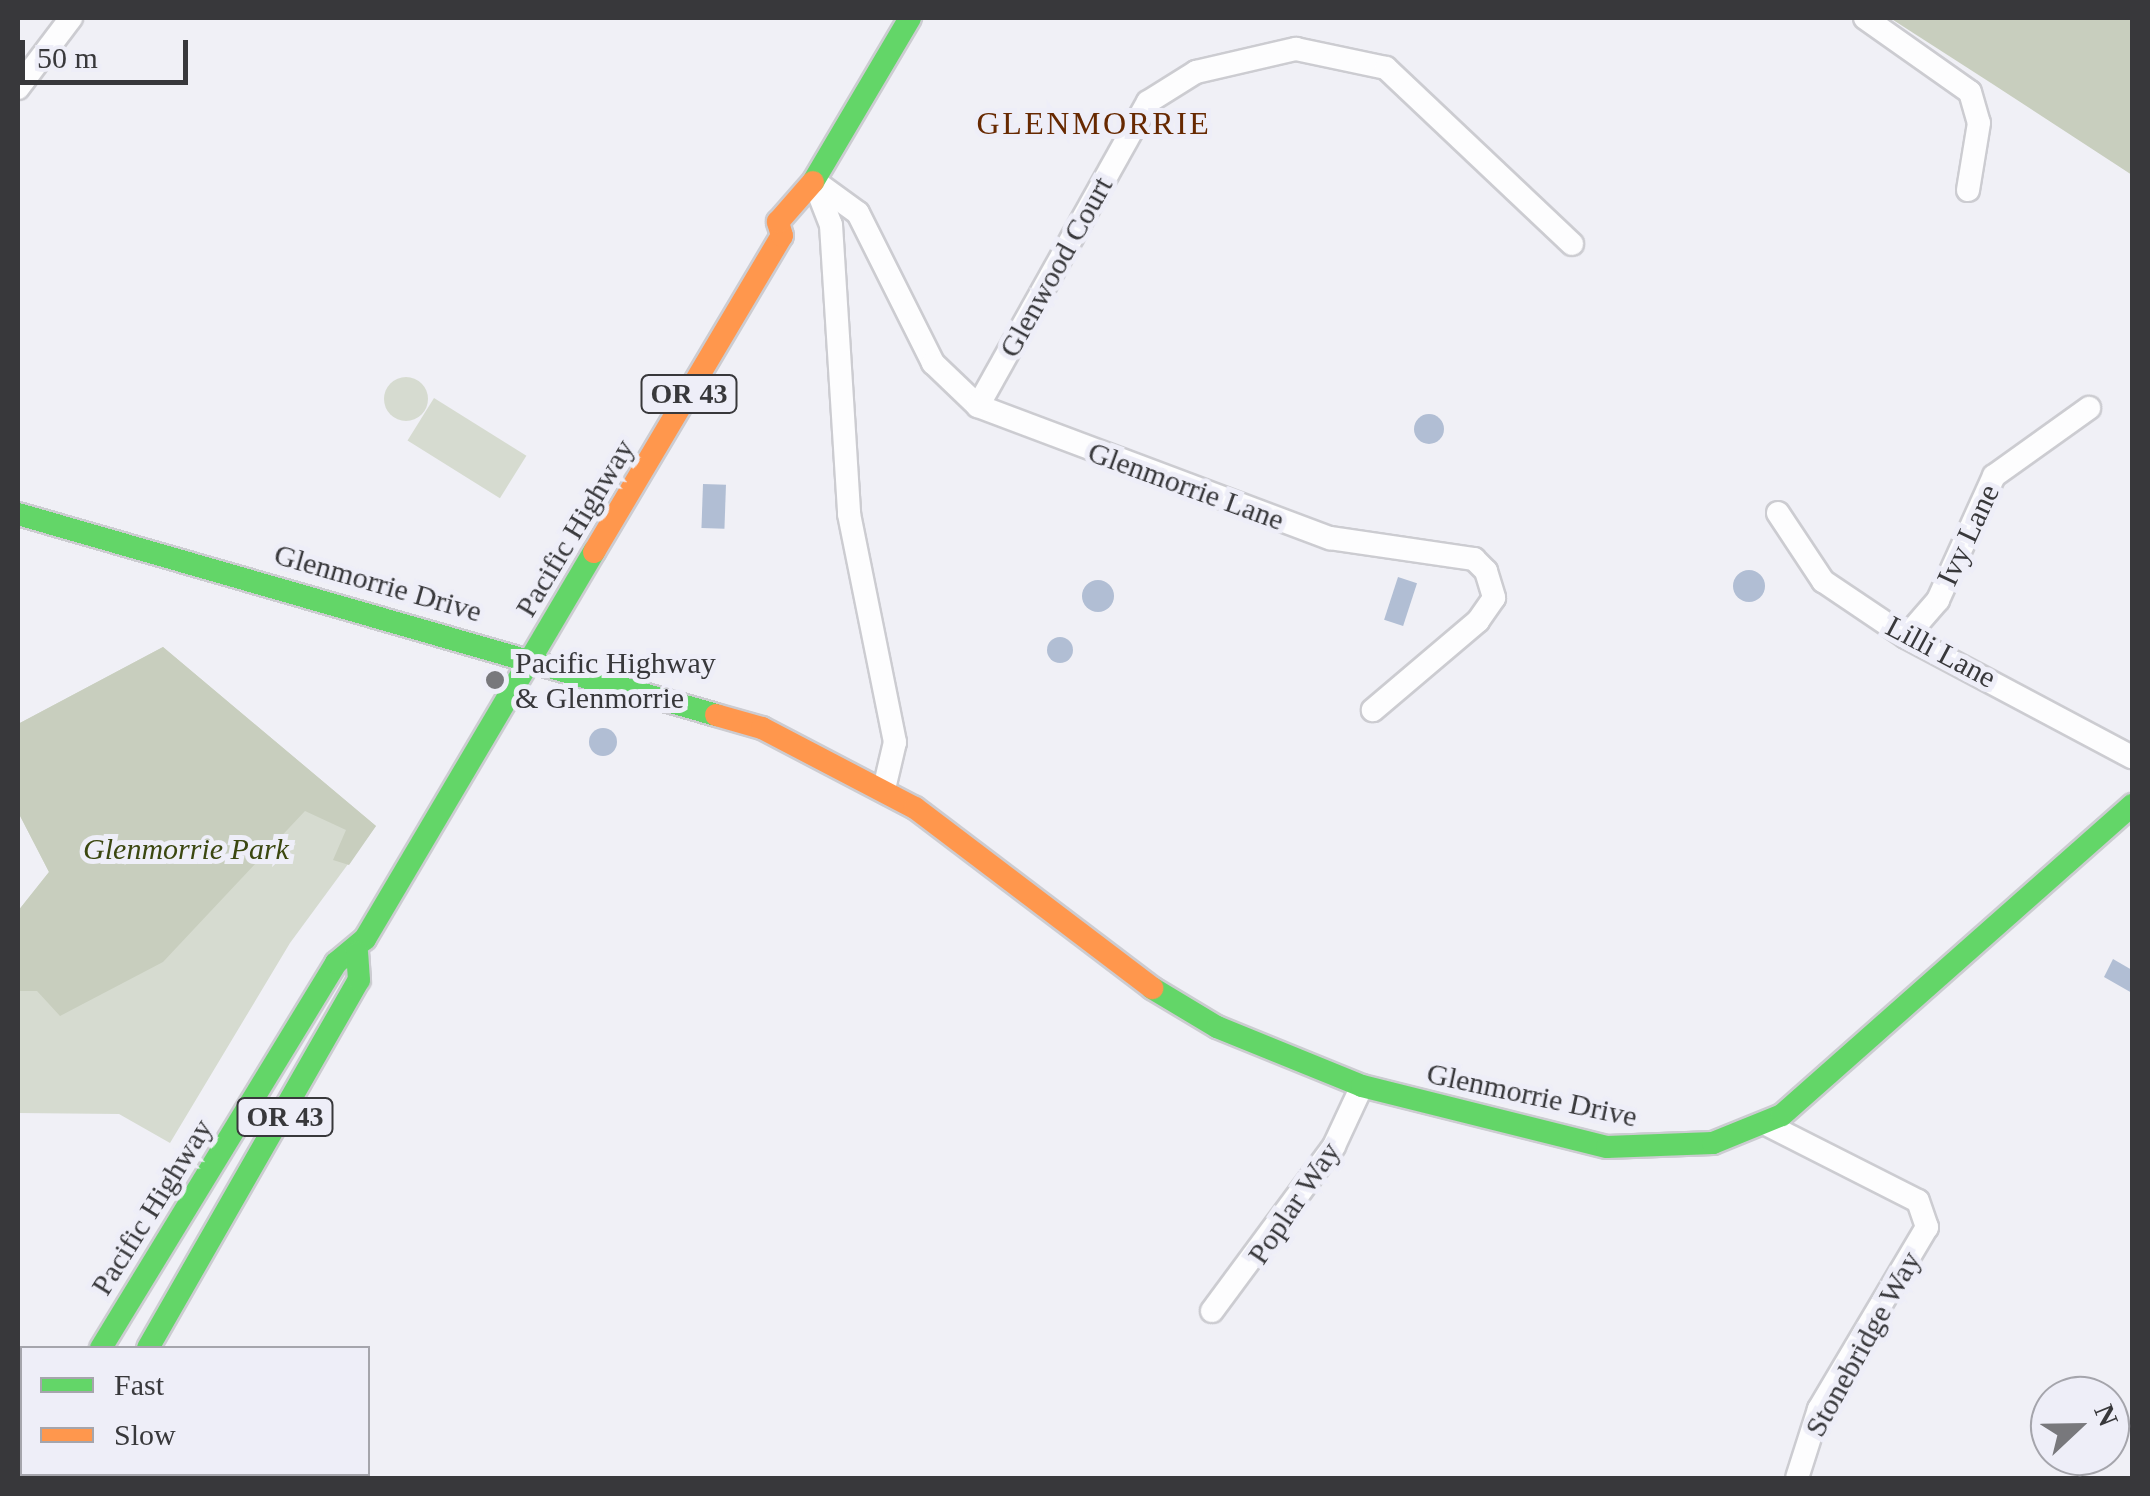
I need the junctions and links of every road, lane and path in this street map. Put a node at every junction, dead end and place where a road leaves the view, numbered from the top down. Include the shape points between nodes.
1 (71, 18) edge
2 (910, 18) edge
3 (1865, 18) edge
4 (18, 88) edge
5 (814, 181) junction
6 (1968, 190) dead end
7 (1572, 244) dead end
8 (978, 406) junction
9 (2089, 408) dead end
10 (1778, 513) dead end
11 (18, 514) edge
12 (1906, 637) junction
13 (533, 657) junction
14 (1373, 710) dead end
15 (2132, 757) edge
16 (884, 788) junction
17 (2132, 805) edge
18 (357, 953) junction
19 (1362, 1086) junction
20 (1766, 1124) junction
21 (1212, 1310) dead end
22 (102, 1346) edge
23 (149, 1346) edge
24 (1797, 1478) edge

1 - 4 street
2 - 5 street, Pacific Highway / OR 43
3 - 6 street via 1970,92 1979,123
5 - 8 street, Glenmorrie Lane via 858,212 933,363
5 - 13 street, Pacific Highway / OR 43 via 815,203 797,231 782,236
5 - 16 street via 830,225 849,514 895,742
7 - 8 street, Glenwood Court via 1417,88 1386,68 1296,50 1196,72 1148,102
8 - 14 street, Glenmorrie Lane via 1330,538 1474,559 1494,598
9 - 12 street, Ivy Lane via 1994,476 1938,600
10 - 12 street, Lilli Lane via 1823,581
11 - 13 street, Glenmorrie Drive
12 - 15 street, Lilli Lane
13 - 16 street, Glenmorrie Drive via 729,715
13 - 18 street, Pacific Highway / OR 43
16 - 19 street, Glenmorrie Drive via 1147,987 1248,1041
17 - 20 street, Glenmorrie Drive via 2048,889
18 - 22 street, Pacific Highway / OR 43 via 336,964
18 - 23 street, Pacific Highway / OR 43 via 359,980
19 - 20 street, Glenmorrie Drive via 1634,1151 1712,1143
19 - 21 street, Poplar Way via 1334,1146
20 - 24 street, Stonebridge Way via 1918,1201 1927,1227 1820,1410

